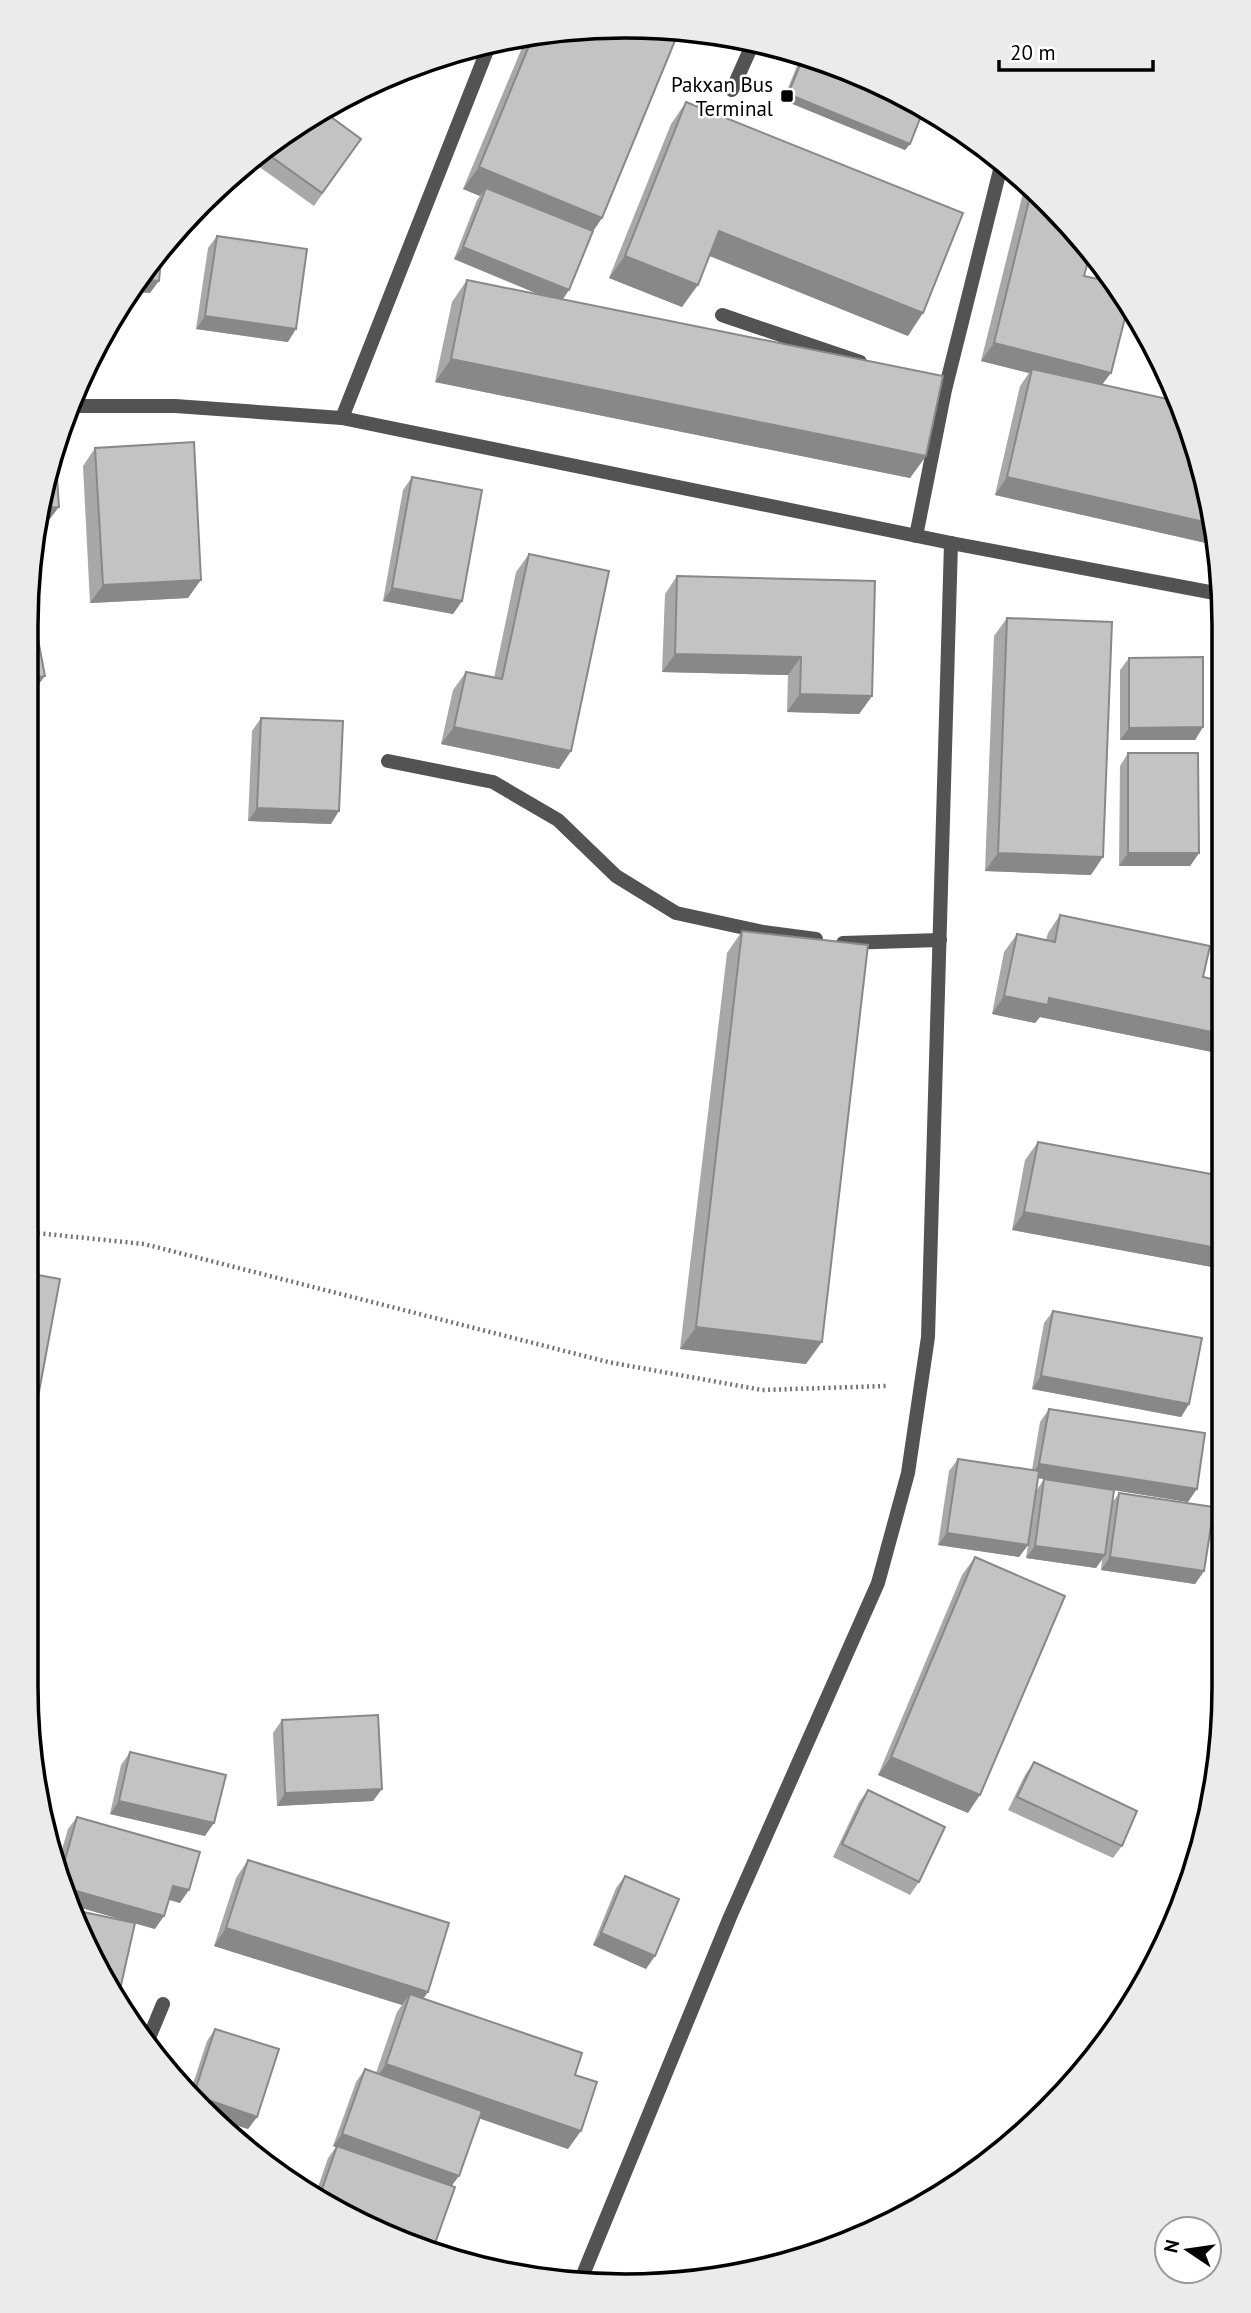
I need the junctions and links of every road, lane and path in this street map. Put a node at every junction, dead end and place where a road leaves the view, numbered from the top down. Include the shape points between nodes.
1 (749, 52) edge
2 (486, 56) edge
3 (732, 90) dead end
4 (999, 173) edge
5 (722, 315) dead end
6 (879, 368) edge
7 (81, 406) edge
8 (342, 418) junction
9 (916, 536) junction
10 (951, 543) junction
11 (1211, 592) edge
12 (388, 761) dead end
13 (940, 940) junction
14 (38, 1233) edge
15 (922, 1385) junction
16 (163, 2004) dead end
17 (151, 2033) edge
18 (584, 2273) edge

1 - 3 street
2 - 8 street
4 - 9 street via 938,388
5 - 6 street
7 - 8 street via 175,405
8 - 9 street
9 - 10 street
10 - 11 street
10 - 13 street
12 - 13 street via 493,782 558,820 616,876 676,914 852,944
13 - 15 street via 928,1338
14 - 15 path via 144,1244 608,1362 762,1390
15 - 18 street via 908,1473 878,1583 730,1917
16 - 17 street

